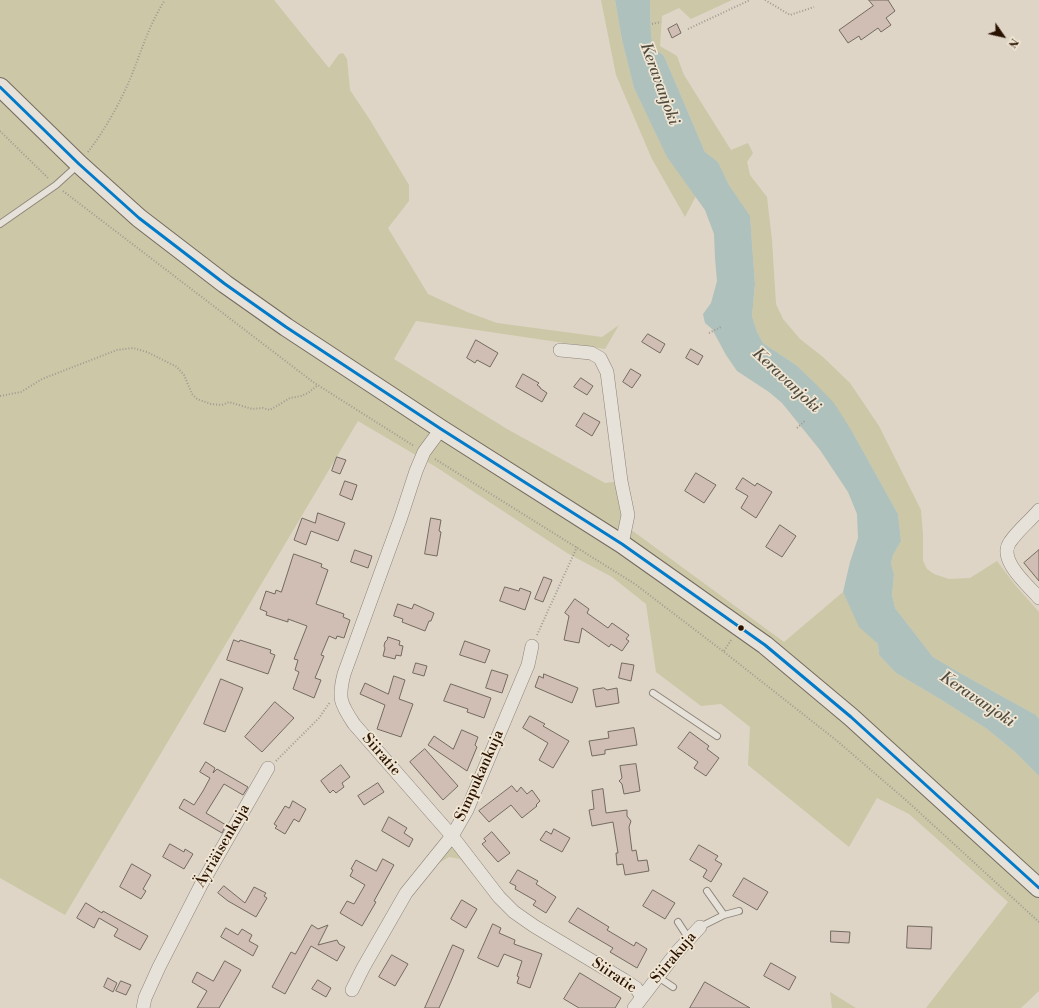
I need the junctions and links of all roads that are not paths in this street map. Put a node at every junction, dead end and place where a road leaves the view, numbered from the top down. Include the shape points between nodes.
1 (0, 88) edge
2 (79, 164) junction
3 (0, 224) edge
4 (560, 350) dead end
5 (441, 429) junction
6 (1039, 510) edge
7 (622, 544) junction
8 (1039, 598) edge
9 (532, 646) road end
10 (653, 693) dead end
11 (717, 736) dead end
12 (268, 768) road end
13 (452, 836) junction
14 (1039, 888) edge
15 (707, 891) dead end
16 (739, 911) dead end
17 (724, 915) junction
18 (678, 922) dead end
19 (700, 928) joint
20 (689, 939) junction
21 (658, 977) junction
22 (673, 987) dead end
23 (352, 990) dead end
24 (638, 1003) edge
25 (143, 1008) edge

1 - 2 main road
2 - 3 lane via 56,185
2 - 5 main road via 139,218 225,284
4 - 7 street via 591,353 600,358 607,372 628,515
5 - 7 main road
5 - 13 street, Siiratie via 424,452 416,471 344,674 340,695 341,703 354,724
6 - 8 street via 1009,543 1007,552 1015,572
7 - 14 main road via 739,626 795,670 857,722
9 - 13 street, Simpukankuja via 528,665 472,800
10 - 11 lane
12 - 25 street, Äyriäisenkuja via 201,885 159,967
13 - 23 street, Simpukankuja via 406,893
13 - 24 street, Siiratie via 499,897 514,912 636,988
15 - 17 lane
16 - 17 lane
17 - 19 lane
18 - 20 lane
19 - 20 street, Siirakuja
20 - 21 street, Siirakuja
21 - 22 lane
21 - 24 street, Siirakuja

